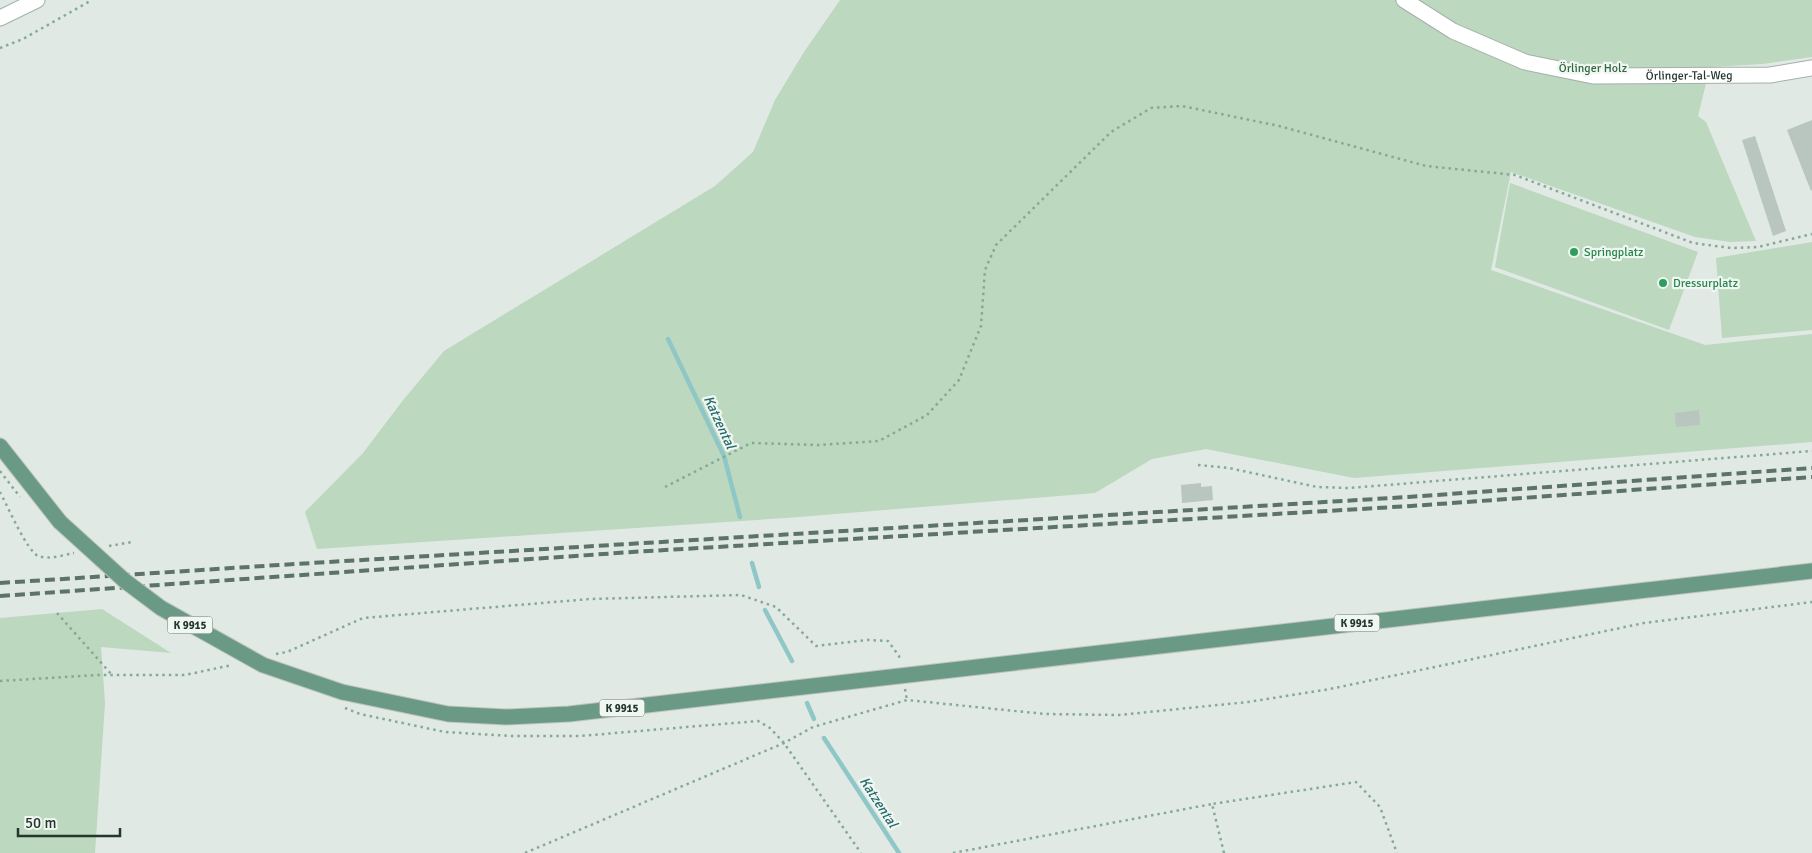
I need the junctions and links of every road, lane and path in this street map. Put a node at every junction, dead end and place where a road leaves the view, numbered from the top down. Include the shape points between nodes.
1 (37, 0) edge
2 (92, 0) edge
3 (1404, 0) edge
4 (0, 18) edge
5 (0, 48) edge
6 (1812, 68) edge
7 (1812, 234) edge
8 (0, 446) edge
9 (1812, 451) edge
10 (1198, 464) dead end
11 (665, 487) dead end
12 (0, 492) edge
13 (132, 542) dead end
14 (104, 547) dead end
15 (76, 552) dead end
16 (1812, 571) edge
17 (1812, 602) edge
18 (57, 613) dead end
19 (268, 656) dead end
20 (240, 663) dead end
21 (113, 675) junction
22 (903, 675) junction
23 (0, 681) edge
24 (758, 721) dead end
25 (784, 743) junction
26 (1212, 804) junction
27 (525, 853) edge
28 (862, 853) edge
29 (953, 853) edge
30 (1224, 853) edge
31 (1397, 853) edge

1 - 4 street
2 - 5 path via 23,39
3 - 6 street, Örlinger-Tal-Weg via 1453,31 1525,62 1593,76 1770,75
7 - 11 path via 1758,247 1731,248 1693,243 1515,175 1426,166 1280,126 1182,106 1150,108 1111,132 996,245 985,270 981,326 959,380 927,415 879,441 819,445 751,442
8 - 22 main road, K 9915, bridge via 60,522 160,608 263,665 342,692 448,714 506,717 569,714
9 - 10 path via 1349,488 1317,487
12 - 15 path via 29,549 48,558
13 - 14 path
16 - 22 main road, K 9915
17 - 25 path via 1644,623 1330,689 1248,702 1119,715 1045,714 907,700 813,727
18 - 21 path
19 - 22 path via 287,652 363,618 590,599 740,595 776,607 816,646 888,641 899,656
20 - 21 path via 185,676
21 - 23 path
24 - 25 path
25 - 27 path
25 - 28 path
26 - 29 path
26 - 30 path
26 - 31 path via 1356,782 1380,807

